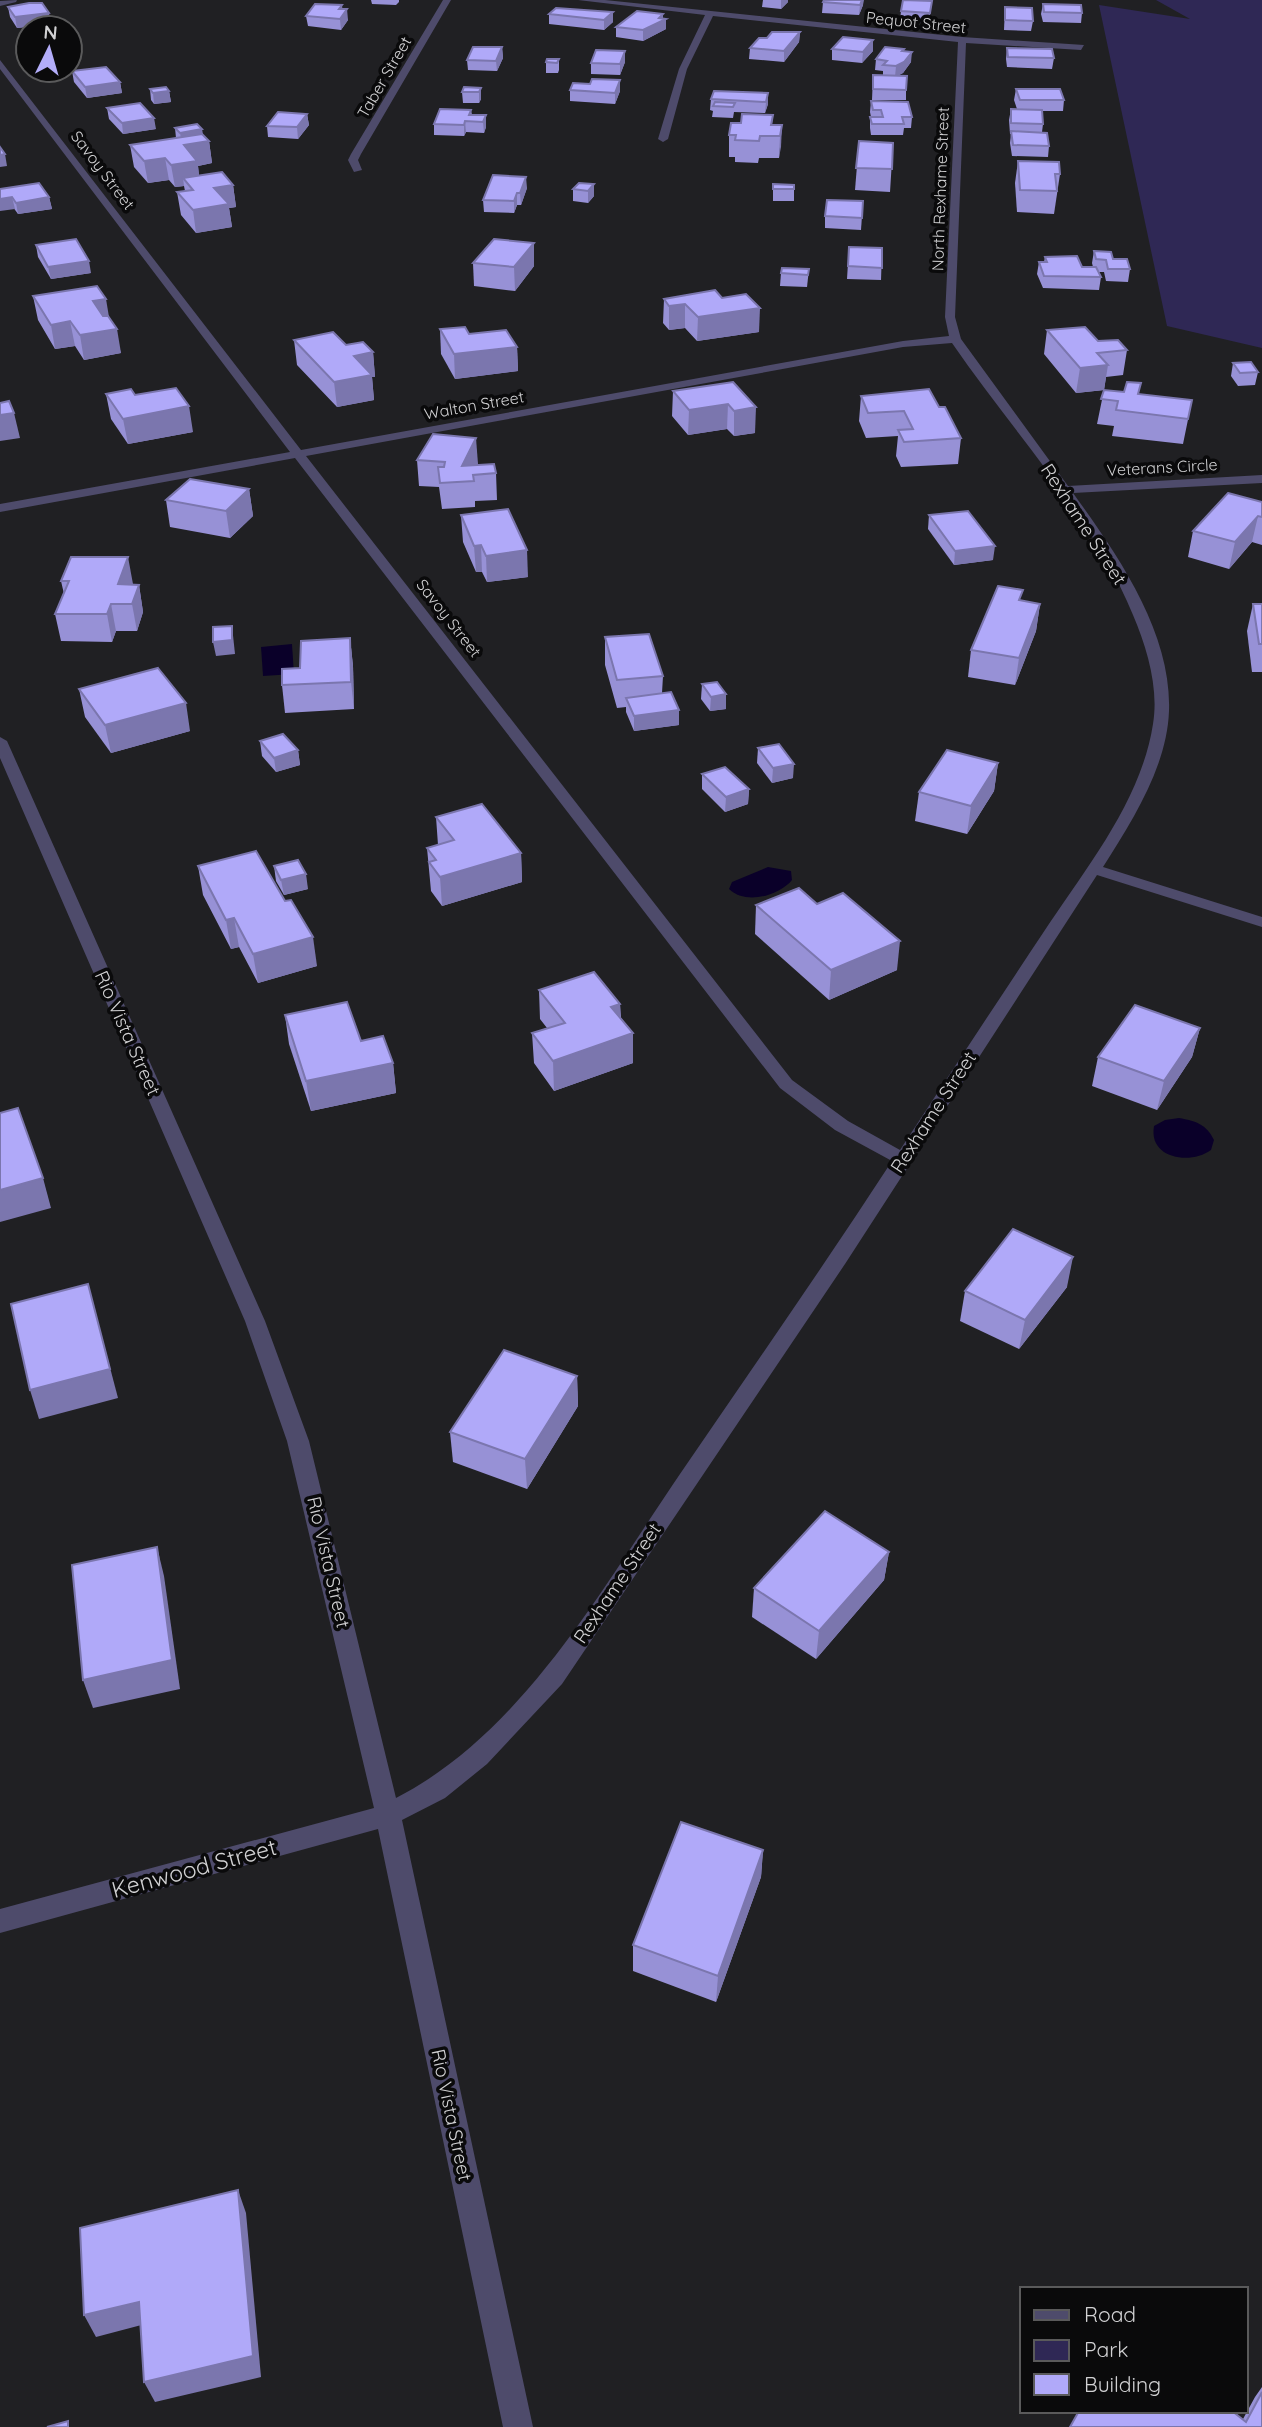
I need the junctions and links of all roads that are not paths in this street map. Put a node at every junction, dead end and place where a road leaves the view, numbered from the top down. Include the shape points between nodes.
1 (13, 0) edge
2 (447, 0) edge
3 (582, 0) edge
4 (0, 4) edge
5 (709, 16) junction
6 (962, 40) junction
7 (1081, 47) dead end
8 (0, 63) edge
9 (663, 139) dead end
10 (357, 170) dead end
11 (955, 339) junction
12 (300, 453) junction
13 (1262, 479) edge
14 (1064, 490) junction
15 (0, 508) edge
16 (0, 741) edge
17 (1093, 869) junction
18 (1262, 922) edge
19 (902, 1159) junction
20 (388, 1815) junction
21 (0, 1921) edge
22 (519, 2427) edge

1 - 4 street
2 - 10 street, Taber Street via 356,154
3 - 5 street, Pequot Street
5 - 6 street, Pequot Street
5 - 9 street via 683,69
6 - 7 street, Pequot Street
6 - 11 street, North Rexhame Street via 950,317
8 - 12 street, Savoy Street
11 - 12 street, Walton Street via 903,344
11 - 14 street, Rexhame Street
12 - 15 street, Walton Street
12 - 19 street, Savoy Street via 786,1084 839,1125
13 - 14 street, Veterans Circle
14 - 17 street, Rexhame Street via 1125,585 1161,676 1162,710 1154,749 1120,828
16 - 20 street, Rio Vista Street via 276,1379 317,1511
17 - 18 street
17 - 19 street, Rexhame Street
19 - 20 street, Rexhame Street via 554,1676 478,1756 436,1790
20 - 21 street, Kenwood Street
20 - 22 street, Rio Vista Street

